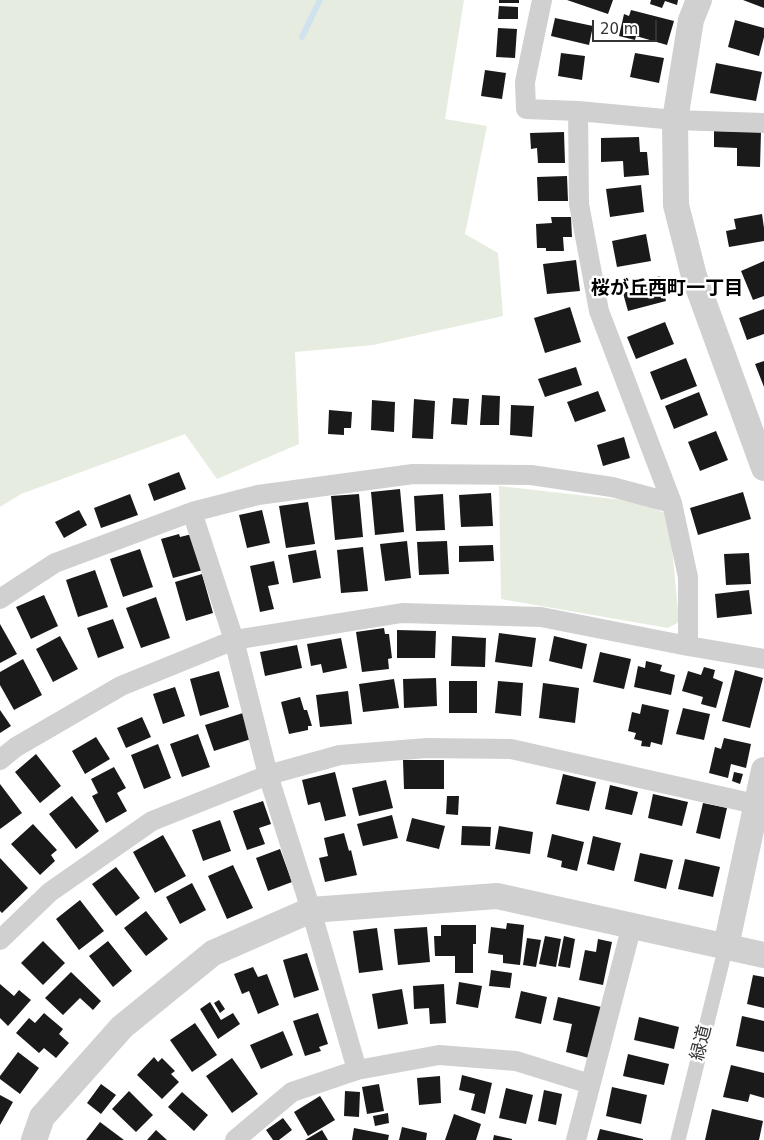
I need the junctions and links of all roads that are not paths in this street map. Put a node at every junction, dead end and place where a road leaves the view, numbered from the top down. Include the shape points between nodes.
1 (542, 0) edge
2 (699, 0) edge
3 (578, 112) junction
4 (675, 120) junction
5 (764, 123) edge
6 (764, 468) edge
7 (672, 503) junction
8 (192, 512) junction
9 (0, 599) edge
10 (234, 640) junction
11 (688, 646) junction
12 (764, 659) edge
13 (0, 760) edge
14 (764, 770) edge
15 (268, 774) junction
16 (760, 805) edge
17 (311, 910) junction
18 (632, 925) junction
19 (0, 940) edge
20 (726, 946) junction
21 (764, 955) edge
22 (357, 1070) junction
23 (590, 1084) junction
24 (34, 1140) edge
25 (235, 1140) edge
26 (576, 1140) edge
27 (678, 1140) edge

1 - 3 street via 525,82 526,108
2 - 4 street via 690,20
3 - 4 street
3 - 7 street via 579,204 599,311
4 - 5 street
4 - 6 street via 676,205 694,276
7 - 8 street via 612,487 531,475 413,474 258,495
7 - 11 street via 688,577
8 - 9 street via 55,563
8 - 10 street
10 - 11 street via 402,613 541,617
10 - 13 street via 121,686 16,747
10 - 15 street
11 - 12 street
14 - 16 street
15 - 16 street via 340,755 427,748 511,749
15 - 17 street
15 - 19 street via 152,821 50,892
16 - 20 street
17 - 18 street via 497,896
17 - 22 street
17 - 24 street via 213,953 122,1027 42,1117
18 - 20 street
18 - 23 street
20 - 21 street
20 - 27 street, 緑道
22 - 23 street via 439,1055 516,1061
22 - 25 street via 292,1092
23 - 26 street

